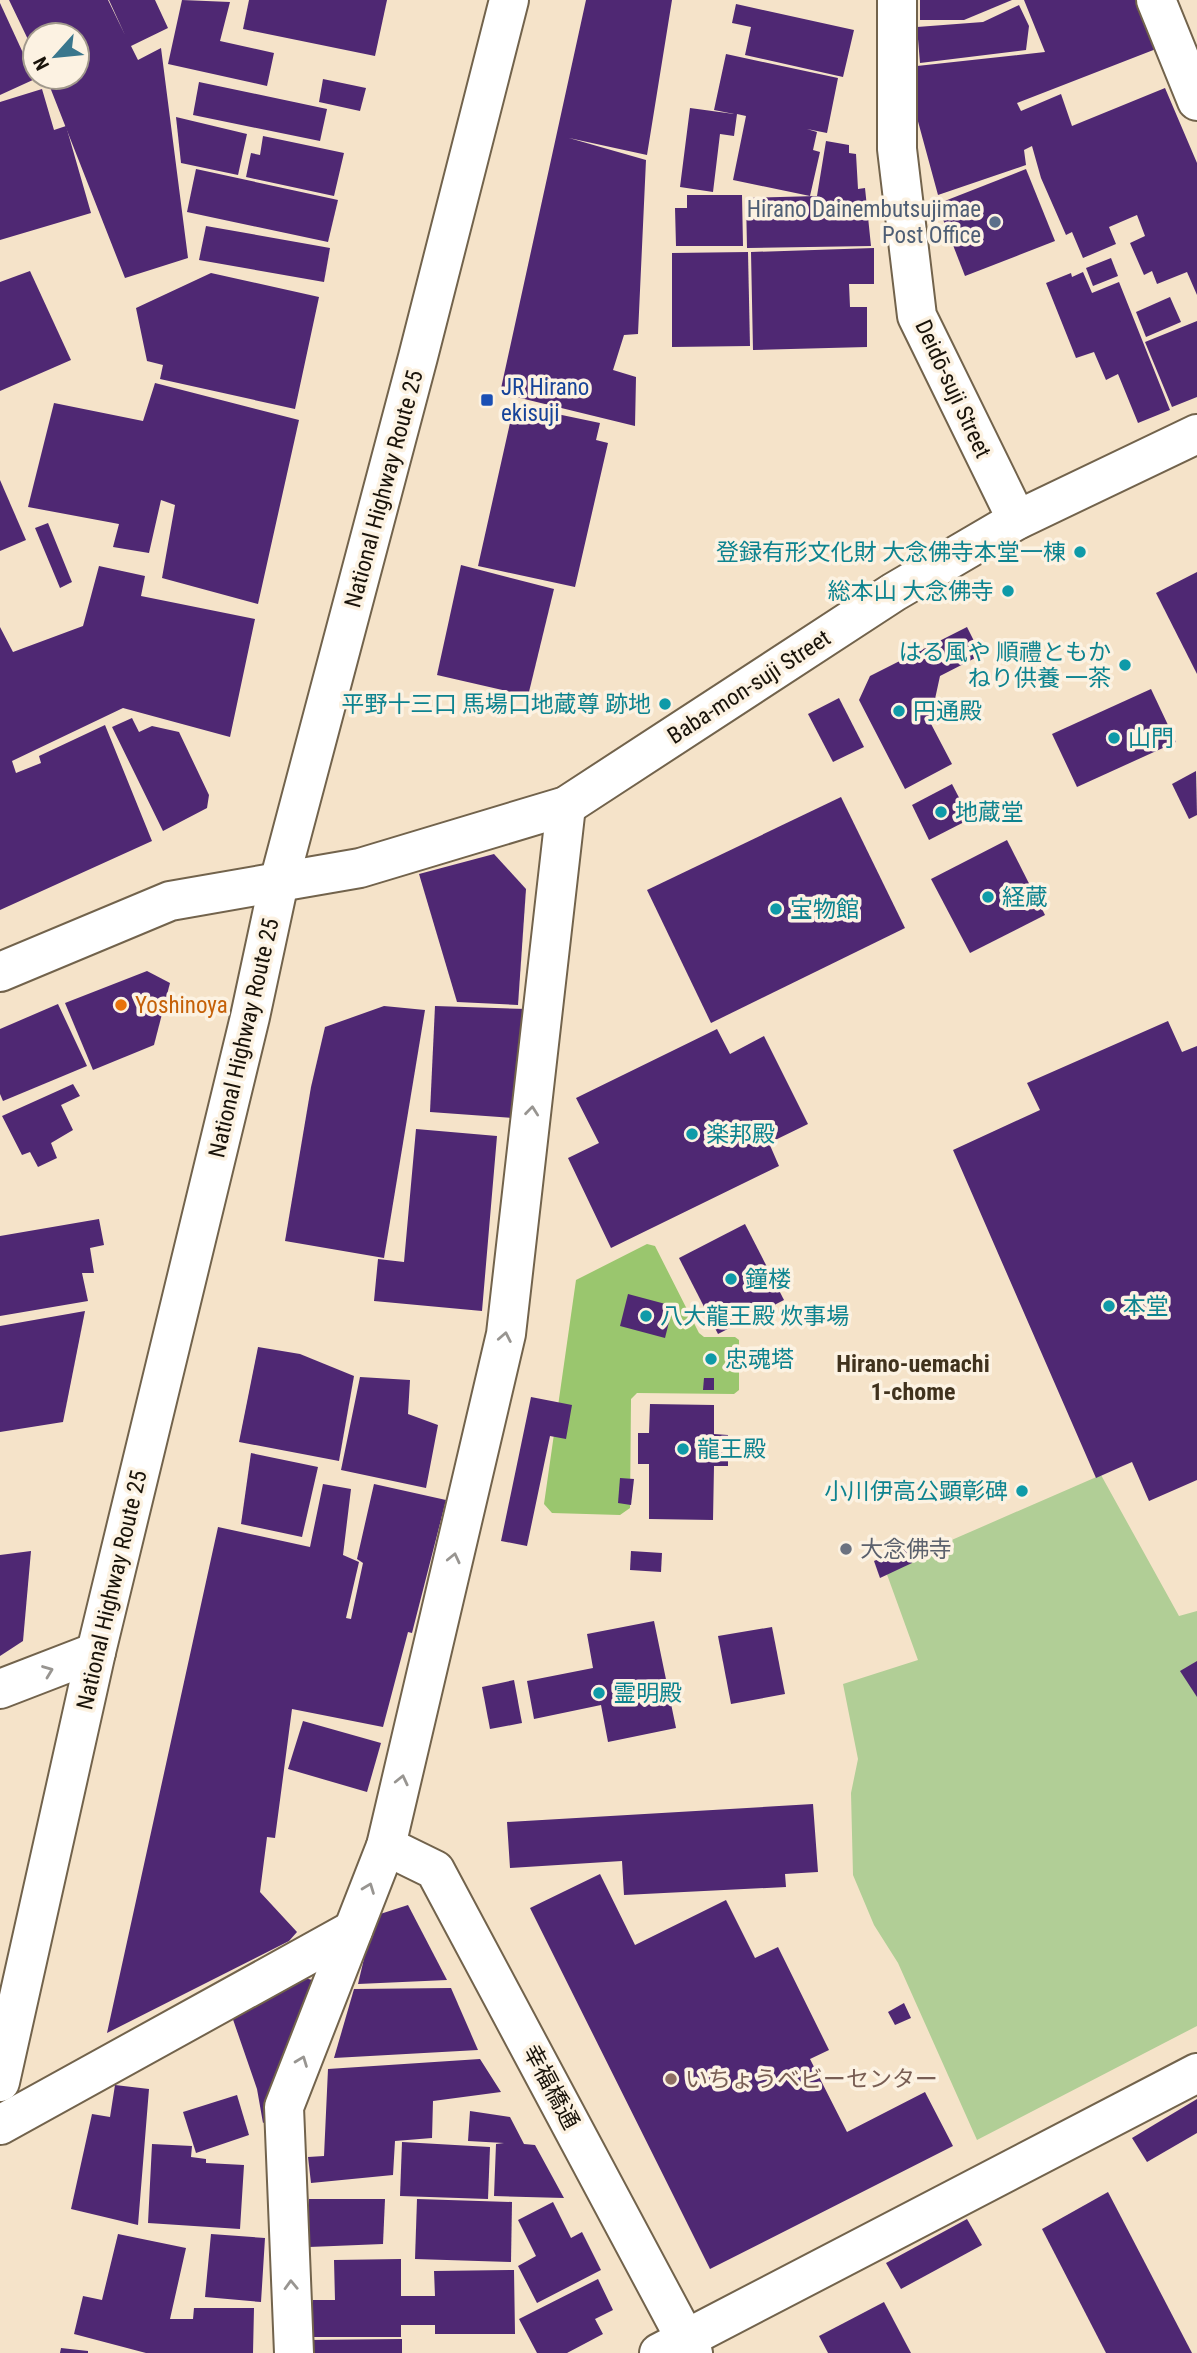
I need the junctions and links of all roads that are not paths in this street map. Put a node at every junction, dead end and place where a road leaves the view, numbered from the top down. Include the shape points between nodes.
1 (509, 0) edge
2 (897, 0) edge
3 (1156, 0) edge
4 (1197, 101) edge
5 (1197, 434) edge
6 (1017, 520) junction
7 (566, 806) junction
8 (279, 882) junction
9 (0, 972) edge
10 (96, 1653) junction
11 (0, 1689) edge
12 (386, 1846) junction
13 (353, 1930) junction
14 (1197, 2073) edge
15 (0, 2081) edge
16 (0, 2125) edge
17 (679, 2348) edge
18 (294, 2353) edge

1 - 8 main road, National Highway Route 25
2 - 6 main road, Deidō-suji Street via 897,149 917,316
3 - 4 main road
5 - 6 main road, Baba-mon-suji Street
6 - 7 main road, Baba-mon-suji Street via 894,592
7 - 8 main road, Baba-mon-suji Street via 360,868
12 -> 7 main road via 506,1334
8 - 9 main road, Baba-mon-suji Street via 170,901
8 - 10 main road, National Highway Route 25
11 -> 10 main road
10 - 15 main road, National Highway Route 25
13 -> 12 main road
12 - 17 main road, 幸福橋通 via 435,1870
13 - 16 main road
18 -> 13 main road via 284,2107
14 - 17 main road

